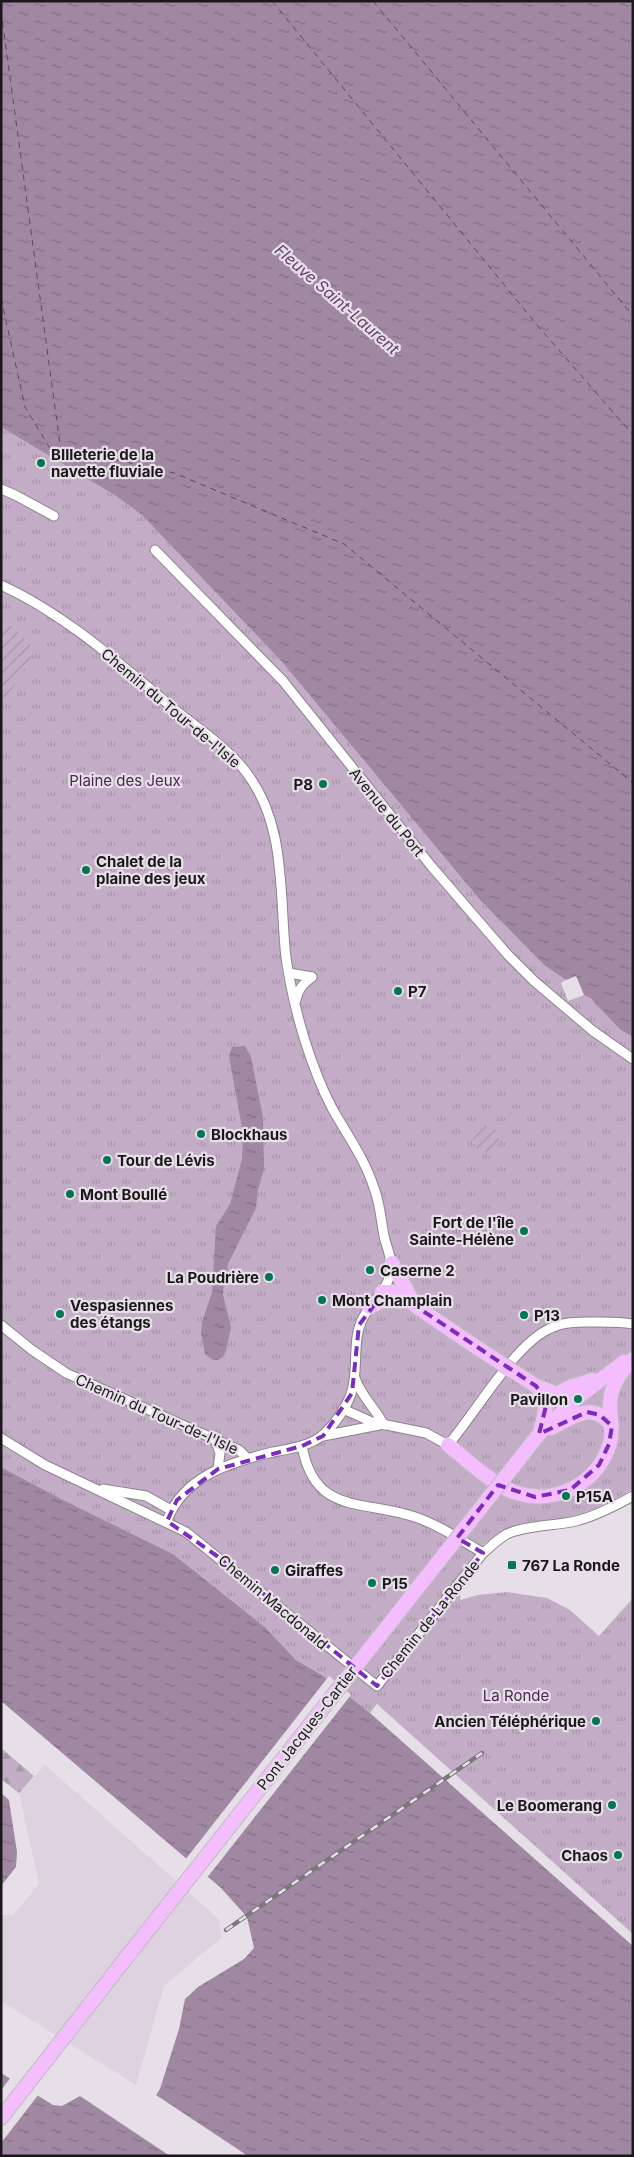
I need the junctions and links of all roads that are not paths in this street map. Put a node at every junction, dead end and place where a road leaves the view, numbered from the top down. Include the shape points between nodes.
1 (1, 489) edge
2 (54, 516) dead end
3 (155, 550) dead end
4 (1, 585) edge
5 (289, 973) junction
6 (295, 1002) junction
7 (633, 1059) edge
8 (392, 1262) junction
9 (382, 1292) junction
10 (370, 1307) junction
11 (417, 1307) junction
12 (633, 1324) edge
13 (1, 1325) edge
14 (359, 1325) junction
15 (633, 1357) edge
16 (354, 1375) junction
17 (601, 1378) junction
18 (536, 1386) junction
19 (343, 1409) junction
20 (384, 1425) junction
21 (612, 1426) junction
22 (539, 1434) junction
23 (323, 1436) junction
24 (1, 1438) edge
25 (215, 1440) junction
26 (448, 1445) junction
27 (302, 1446) junction
28 (247, 1458) junction
29 (218, 1469) junction
30 (95, 1488) junction
31 (139, 1494) junction
32 (633, 1496) edge
33 (134, 1508) junction
34 (171, 1510) junction
35 (166, 1521) junction
36 (483, 1553) junction
37 (377, 1686) joint
38 (1, 2118) edge

1 - 2 street
3 - 7 street, Avenue du Port via 282,681 432,867 508,955 593,1031
4 - 5 street, Chemin du Tour-de-l'Isle via 59,618 209,738 246,772 265,804 272,824 280,872
5 - 6 street, Chemin du Tour-de-l'Isle
5 - 6 street via 312,977 303,984
6 - 8 street, Chemin du Tour-de-l'Isle via 320,1082 362,1158 374,1188
8 - 9 street, Chemin du Tour-de-l'Isle via 389,1280
8 - 11 main road
9 - 10 street, Chemin du Tour-de-l'Isle
9 - 11 main road via 402,1294
9 - 14 street via 364,1305 358,1318
10 - 11 main road via 384,1300 402,1301
10 - 14 street, Chemin du Tour-de-l'Isle
11 - 18 main road, bridge
12 - 26 street via 569,1322 539,1334 516,1357
13 - 25 street, Chemin du Tour-de-l'Isle via 66,1373
14 - 16 street, Chemin du Tour-de-l'Isle
15 - 17 main road, Pont Jacques-Cartier
15 - 21 main road via 613,1385
16 - 19 street, Chemin du Tour-de-l'Isle via 352,1392
16 - 20 street via 363,1396
17 - 18 main road via 557,1394
17 - 22 main road, Pont Jacques-Cartier
18 - 22 main road via 547,1402
19 - 20 street
19 - 23 street, Chemin du Tour-de-l'Isle
20 - 23 street
20 - 26 street via 420,1431
21 - 22 main road via 600,1415 586,1412
21 - 26 main road via 605,1455 586,1479 561,1493 544,1496 525,1495 502,1487
22 - 38 main road, Pont Jacques-Cartier, bridge
23 - 27 street, Chemin du Tour-de-l'Isle
24 - 30 street, Chemin Macdonald via 38,1461
25 - 28 street, Chemin du Tour-de-l'Isle via 239,1450
25 - 29 street via 220,1453
27 - 28 street, Chemin du Tour-de-l'Isle
27 - 36 street, Chemin de La Ronde via 312,1477 332,1498 425,1520
28 - 29 street
29 - 34 street via 181,1496
30 - 31 street, Chemin Macdonald
30 - 33 street, Chemin Macdonald
31 - 33 street
31 - 34 street, Chemin Macdonald
32 - 36 street, Chemin de La Ronde via 578,1521 508,1534
33 - 35 street, Chemin Macdonald
34 - 35 street
35 - 37 street, Chemin Macdonald via 217,1556
36 - 37 street, Chemin de La Ronde

